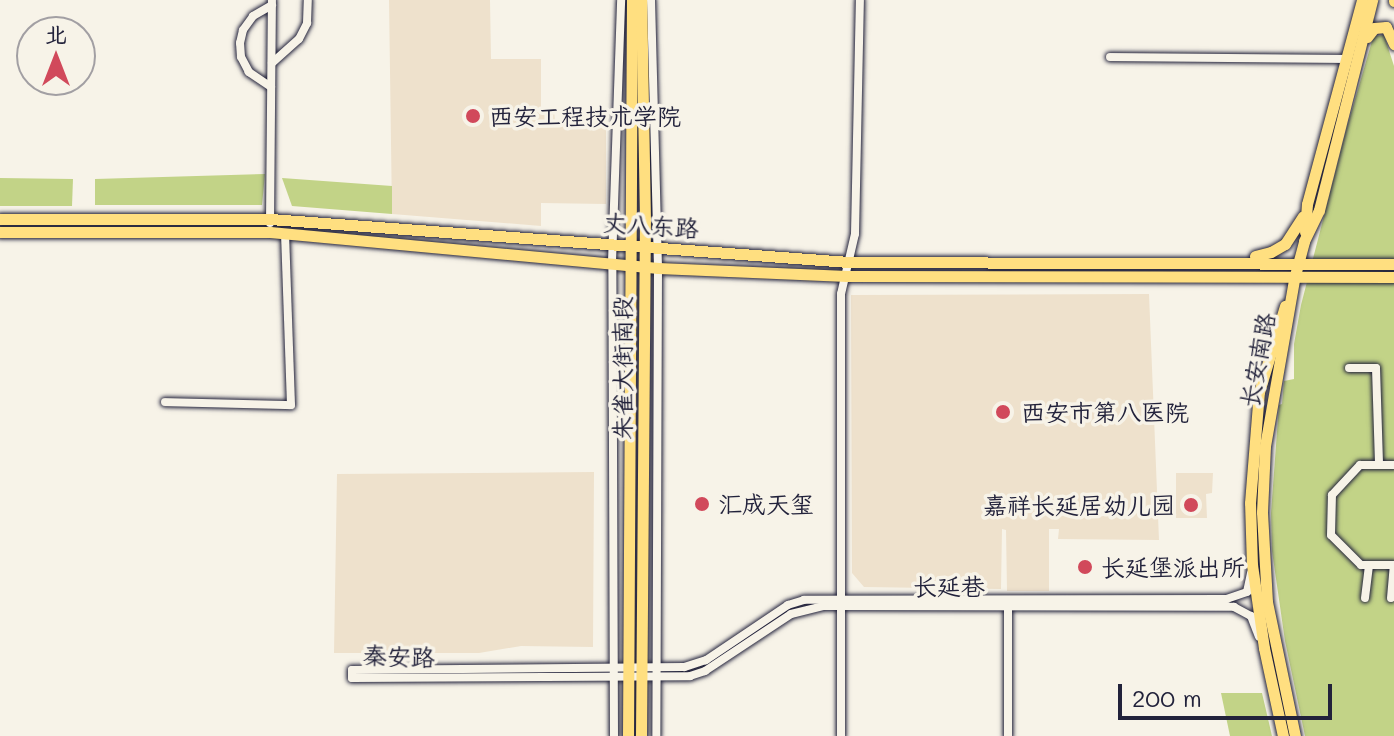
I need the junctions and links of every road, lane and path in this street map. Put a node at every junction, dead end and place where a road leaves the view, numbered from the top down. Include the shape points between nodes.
1 (308, 0) edge
2 (621, 0) edge
3 (632, 0) edge
4 (641, 0) edge
5 (651, 0) edge
6 (860, 0) edge
7 (1362, 0) edge
8 (1372, 0) edge
9 (272, 2) edge
10 (1394, 44) edge
11 (1361, 47) junction
12 (1110, 57) dead end
13 (1346, 59) junction
14 (272, 63) junction
15 (271, 87) junction
16 (1307, 204) junction
17 (0, 219) edge
18 (270, 226) junction
19 (0, 232) edge
20 (285, 233) junction
21 (1304, 241) junction
22 (613, 245) junction
23 (631, 246) junction
24 (644, 246) junction
25 (658, 247) junction
26 (612, 262) junction
27 (848, 262) junction
28 (1220, 262) junction
29 (629, 264) junction
30 (1394, 264) edge
31 (1300, 265) junction
32 (644, 266) junction
33 (658, 268) junction
34 (847, 276) junction
35 (1394, 277) edge
36 (1293, 285) junction
37 (1349, 368) dead end
38 (165, 402) dead end
39 (1379, 465) junction
40 (1394, 465) edge
41 (1252, 565) junction
42 (1369, 565) junction
43 (1394, 565) edge
44 (1365, 598) dead end
45 (1391, 598) dead end
46 (841, 602) junction
47 (1008, 606) junction
48 (1264, 648) junction
49 (614, 672) junction
50 (628, 672) junction
51 (641, 672) junction
52 (655, 672) junction
53 (614, 736) edge
54 (628, 736) edge
55 (641, 736) edge
56 (656, 736) edge
57 (841, 736) edge
58 (1008, 736) edge
59 (1283, 736) edge
60 (1295, 736) edge

1 - 14 street via 307,23 299,39
2 - 22 street
3 - 23 main road, 朱雀大街南段
4 - 24 main road, 朱雀大街南段
5 - 25 street
6 - 27 street via 855,234
7 - 13 main road
8 - 11 main road, 长安南路
9 - 14 street
9 - 15 street via 253,16 240,43 249,72
10 - 11 main road via 1388,28 1377,27
11 - 21 main road, 长安南路 via 1319,210
12 - 13 street
13 - 16 main road
14 - 15 street
15 - 18 street
16 - 21 main road
16 - 28 main road via 1296,231 1276,250
17 - 18 main road, 丈八东路
18 - 19 main road, 丈八东路
18 - 20 main road, 丈八东路
18 - 22 main road, 丈八东路
20 - 26 main road, 丈八东路
20 - 38 street via 291,405
21 - 31 main road, 长安南路
22 - 23 main road, 丈八东路
22 - 26 street
23 - 24 main road, 丈八东路
23 - 29 main road, 朱雀大街南段
24 - 25 main road, 丈八东路
24 - 32 main road, 朱雀大街南段
25 - 27 main road, 丈八东路
25 - 33 street
26 - 29 main road, 丈八东路
26 - 49 street
27 - 28 main road, 丈八东路
27 - 34 street
28 - 31 main road, 丈八东路
29 - 32 main road, 丈八东路
29 - 50 main road, 朱雀大街南段
30 - 31 main road, 丈八东路
31 - 36 main road, 长安南路
32 - 33 main road, 丈八东路
32 - 51 main road, 朱雀大街南段
33 - 34 main road, 丈八东路
33 - 52 street
34 - 36 main road, 丈八东路
34 - 46 street via 841,294
35 - 36 main road, 丈八东路
36 - 41 main road via 1266,363 1253,428
36 - 60 main road, 长安南路 via 1266,429 1262,512 1267,602
37 - 39 street via 1376,368
39 - 40 street
39 - 42 street via 1360,465 1332,495 1331,535 1361,565
41 - 46 street, 长延巷 via 1247,592 1227,599
41 - 48 main road
42 - 43 street
42 - 44 street
43 - 45 street
46 - 47 street, 长延巷
46 - 52 street, 长延巷 via 816,598 788,605 697,666
46 - 57 street
47 - 48 street, 长延巷 via 1234,607 1251,616
47 - 58 street
48 - 59 main road
49 - 49 street, 秦安路 via 352,670 352,678
49 - 50 street, 秦安路
49 - 53 street
50 - 51 street, 长延巷
50 - 54 main road, 朱雀大街南段
51 - 52 street, 长延巷
51 - 55 main road, 朱雀大街南段
52 - 56 street

